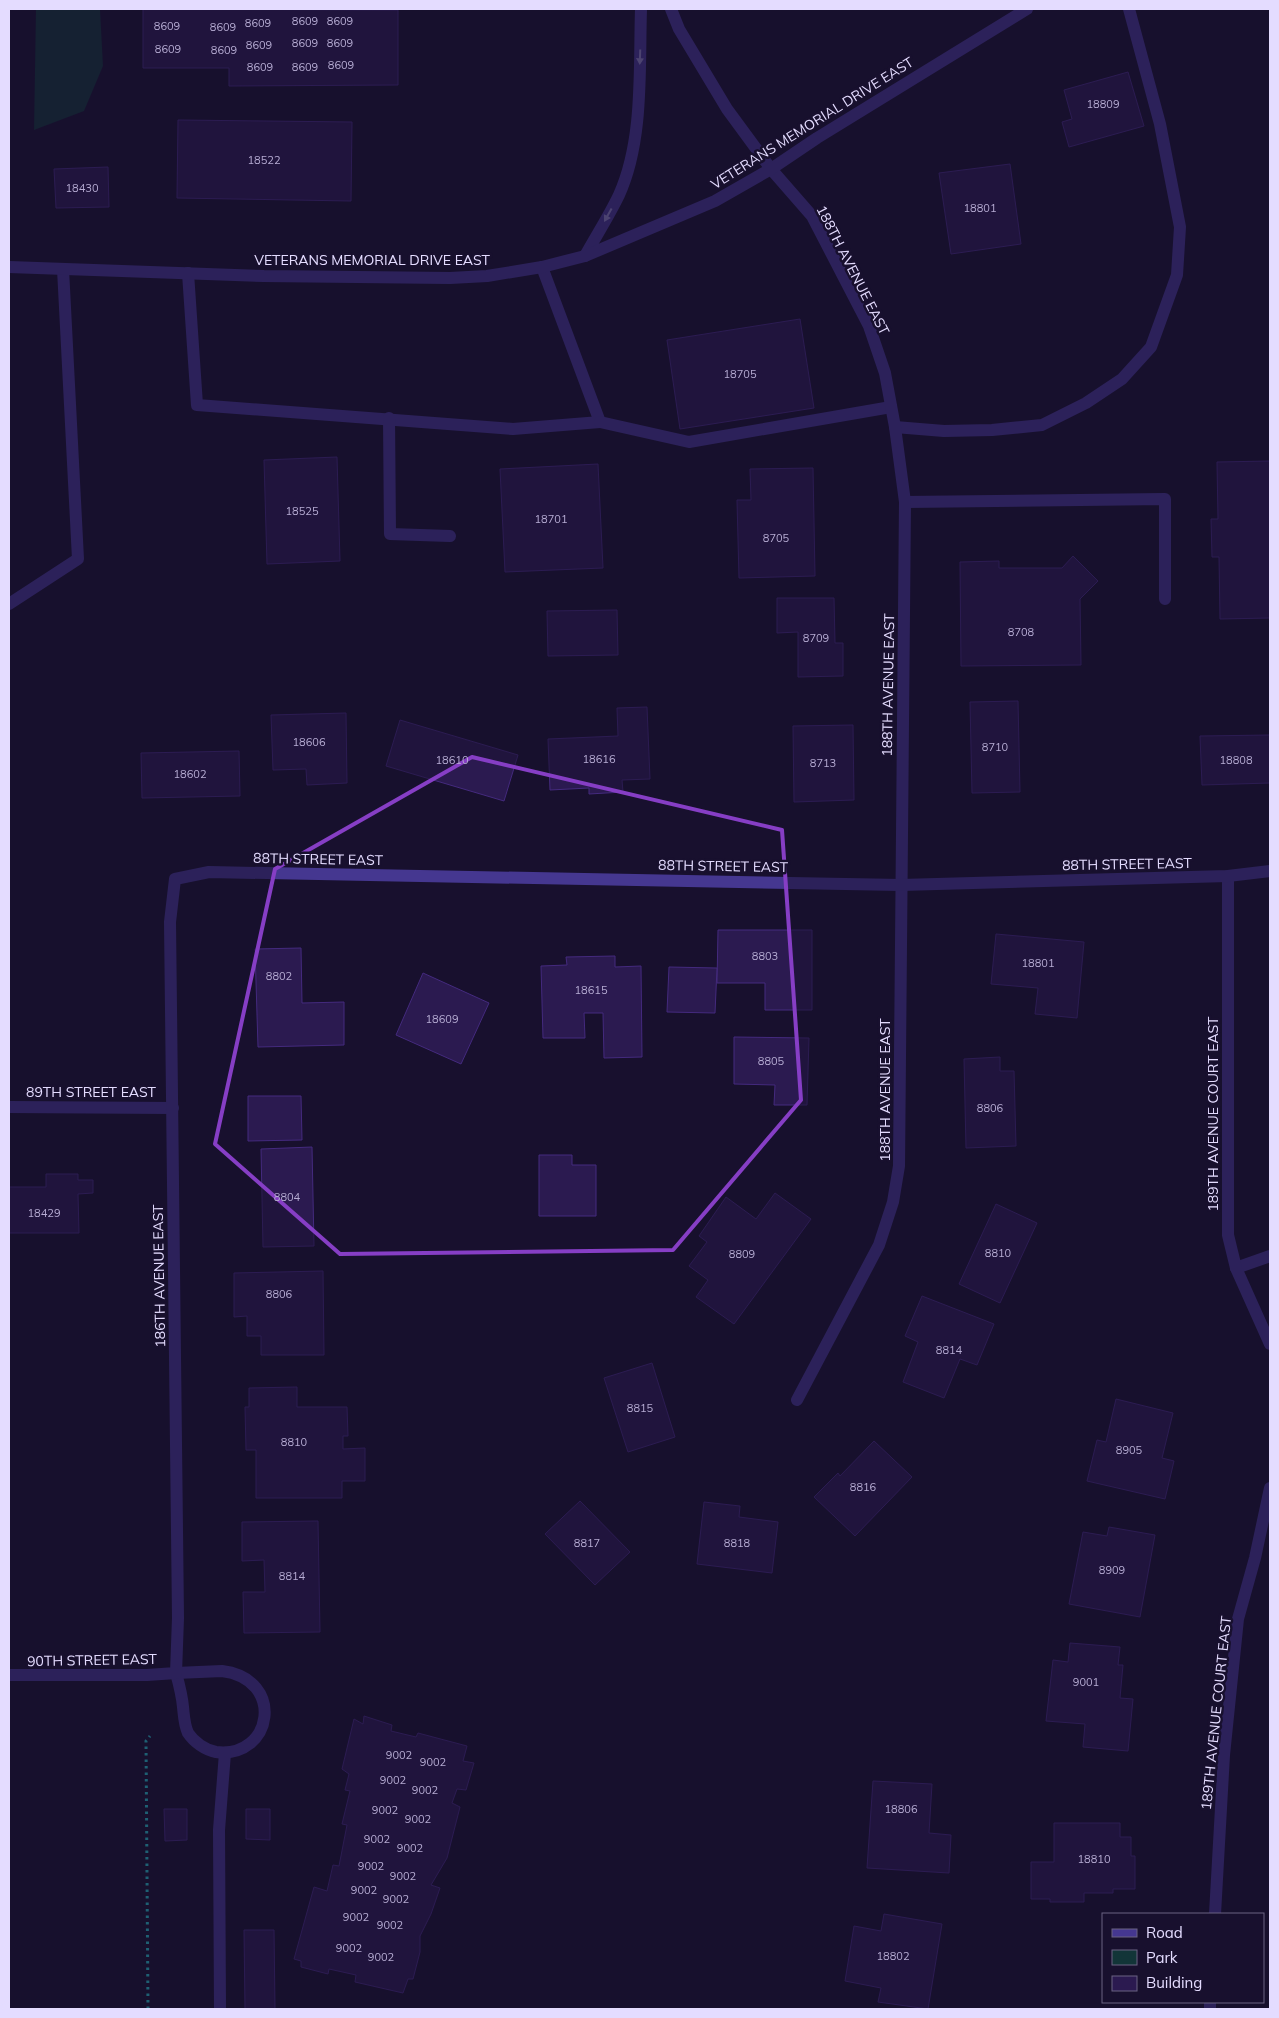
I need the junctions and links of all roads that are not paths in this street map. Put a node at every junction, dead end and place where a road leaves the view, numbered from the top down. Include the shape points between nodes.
1 (641, 9) edge
2 (672, 9) edge
3 (1027, 9) edge
4 (1129, 9) edge
5 (771, 169) junction
6 (585, 256) junction
7 (9, 266) edge
8 (542, 268) junction
9 (63, 269) junction
10 (188, 273) junction
11 (891, 407) junction
12 (389, 418) junction
13 (600, 422) junction
14 (895, 427) junction
15 (905, 502) junction
16 (450, 536) dead end
17 (1165, 599) dead end
18 (9, 604) edge
19 (1270, 871) edge
20 (1228, 876) junction
21 (175, 879) joint
22 (901, 885) junction
23 (9, 1107) edge
24 (173, 1108) junction
25 (1270, 1256) edge
26 (1236, 1268) junction
27 (1270, 1344) edge
28 (797, 1400) dead end
29 (1270, 1488) edge
30 (176, 1673) junction
31 (9, 1675) edge
32 (225, 1753) junction
33 (1215, 1913) edge
34 (220, 2009) edge

1 -> 6 street via 633,150 620,194
2 - 5 street, 188TH AVENUE EAST via 679,29 727,109
3 - 5 street, VETERANS MEMORIAL DRIVE EAST
4 - 14 street via 1160,124 1180,227 1177,275 1151,347 1122,380 1042,425 944,431
5 - 6 street, VETERANS MEMORIAL DRIVE EAST via 715,201
5 - 11 street, 188TH AVENUE EAST via 812,216 868,326 885,374
6 - 8 street, VETERANS MEMORIAL DRIVE EAST
7 - 9 street, VETERANS MEMORIAL DRIVE EAST
8 - 10 street, VETERANS MEMORIAL DRIVE EAST via 450,278
8 - 13 street
9 - 10 street, VETERANS MEMORIAL DRIVE EAST
9 - 18 street via 78,559
10 - 12 street via 197,405
11 - 13 street via 689,442
11 - 14 street, 188TH AVENUE EAST
12 - 13 street via 513,429
12 - 16 street via 390,534
14 - 15 street, 188TH AVENUE EAST
15 - 17 street via 1165,499
15 - 22 street, 188TH AVENUE EAST
19 - 20 street, 88TH STREET EAST
20 - 22 street, 88TH STREET EAST
20 - 26 street, 189TH AVENUE COURT EAST via 1228,1235
21 - 22 street, 88TH STREET EAST via 209,872
21 - 24 street, 186TH AVENUE EAST via 170,922
22 - 28 street, 188TH AVENUE EAST via 899,1166 893,1202 879,1245
23 - 24 street, 89TH STREET EAST
24 - 30 street, 186TH AVENUE EAST
25 - 26 street
26 - 27 street, 189TH AVENUE COURT EAST
29 - 33 street, 189TH AVENUE COURT EAST via 1238,1619 1224,1755
30 - 31 street, 90TH STREET EAST
30 - 32 street via 189,1734 204,1748
30 - 32 street via 236,1673 259,1690 264,1703 260,1731 251,1743
32 - 34 street via 219,1830

